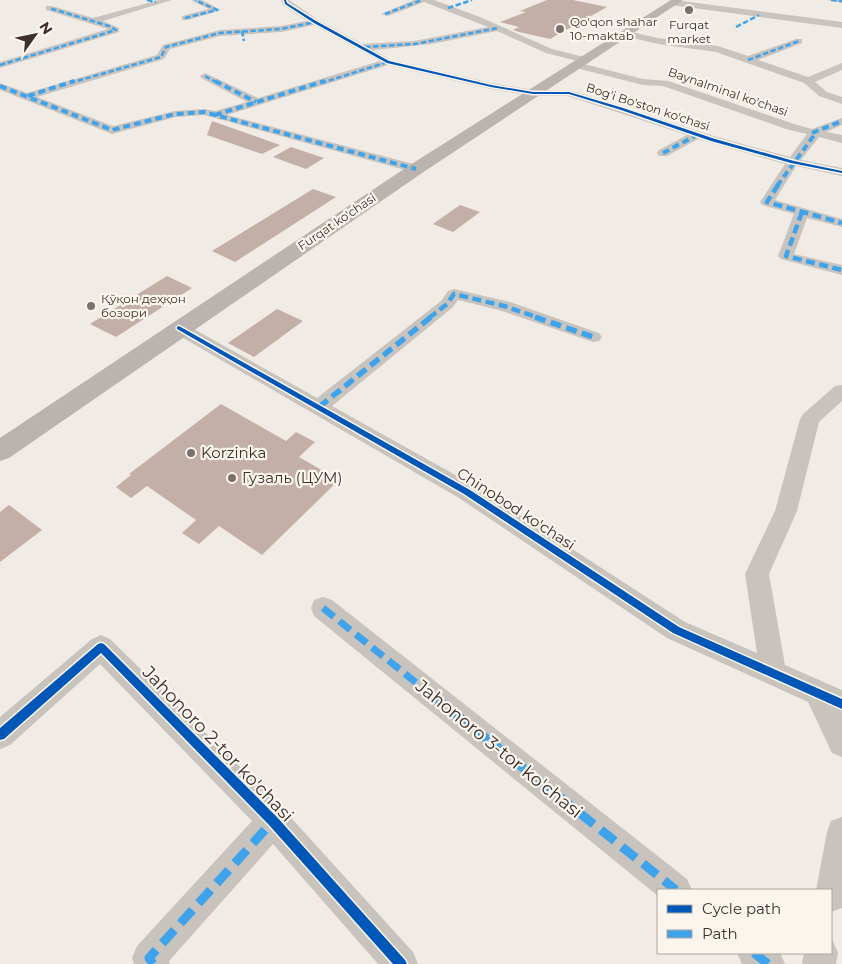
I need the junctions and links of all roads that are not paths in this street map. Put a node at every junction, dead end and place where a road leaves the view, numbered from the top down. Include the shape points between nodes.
1 (168, 0) edge
2 (195, 0) edge
3 (285, 0) edge
4 (422, 0) edge
5 (426, 0) edge
6 (472, 0) edge
7 (831, 0) edge
8 (151, 1) edge
9 (675, 1) edge
10 (842, 2) edge
11 (49, 8) dead end
12 (448, 8) junction
13 (385, 14) dead end
14 (759, 15) junction
15 (185, 18) dead end
16 (94, 21) junction
17 (315, 22) junction
18 (842, 25) edge
19 (736, 27) dead end
20 (498, 28) junction
21 (627, 34) junction
22 (799, 41) dead end
23 (359, 47) junction
24 (748, 60) junction
25 (388, 62) junction
26 (581, 63) junction
27 (0, 65) edge
28 (842, 66) edge
29 (205, 76) dead end
30 (808, 82) junction
31 (0, 86) edge
32 (533, 92) junction
33 (28, 96) junction
34 (842, 101) edge
35 (256, 102) junction
36 (215, 115) junction
37 (842, 121) edge
38 (814, 134) junction
39 (697, 135) junction
40 (842, 139) edge
41 (663, 153) dead end
42 (793, 162) junction
43 (416, 169) junction
44 (842, 172) edge
45 (802, 212) junction
46 (842, 223) edge
47 (842, 270) edge
48 (179, 328) junction
49 (593, 337) dead end
50 (842, 391) edge
51 (319, 408) junction
52 (0, 451) edge
53 (323, 608) dead end
54 (773, 673) junction
55 (817, 692) junction
56 (842, 704) edge
57 (0, 735) edge
58 (842, 743) edge
59 (273, 821) junction
60 (842, 832) edge
61 (675, 889) edge
62 (832, 890) edge
63 (755, 954) edge
64 (153, 964) edge
65 (401, 964) edge
66 (768, 964) edge

1 - 8 street
2 - 15 street via 217,10
3 - 17 street, Bog'i Bo'ston ko'chasi
4 - 13 street
5 - 12 street, Baynalminal ko'chasi
6 - 12 street
7 - 10 street
8 - 16 street
9 - 14 street
9 - 21 main road, Furqat ko'chasi
11 - 16 street
12 - 20 street, Baynalminal ko'chasi
14 - 18 street
14 - 19 street
16 - 27 street via 116,30
17 - 23 street, Bog'i Bo'ston ko'chasi
17 - 33 street via 243,36 220,33 166,47 161,57
20 - 23 street via 440,41
20 - 26 street, Baynalminal ko'chasi
21 - 24 street via 708,46
21 - 26 main road, Furqat ko'chasi
22 - 24 street
23 - 25 street, Bog'i Bo'ston ko'chasi
24 - 30 street
25 - 32 street, Bog'i Bo'ston ko'chasi via 459,80
25 - 35 street
26 - 32 main road, Furqat ko'chasi
26 - 38 street, Baynalminal ko'chasi via 643,82 664,83
28 - 30 street
29 - 35 street
30 - 34 street via 823,94
31 - 33 street
32 - 39 street, Bog'i Bo'ston ko'chasi via 568,93
32 - 43 main road, Furqat ko'chasi
33 - 36 street via 112,130 175,114 204,112
35 - 36 street
36 - 43 street
37 - 38 street
38 - 40 street, Baynalminal ko'chasi
38 - 42 street
39 - 41 street
39 - 42 street, Bog'i Bo'ston ko'chasi
42 - 44 street, Bog'i Bo'ston ko'chasi
42 - 45 street via 768,202
43 - 48 main road, Furqat ko'chasi
45 - 46 street
45 - 47 street via 786,256
48 - 51 street, Chinobod ko'chasi
48 - 52 main road, Furqat ko'chasi
49 - 51 street via 504,306 454,294 447,304
50 - 54 street via 810,419 786,511 757,574
51 - 54 street, Chinobod ko'chasi via 467,492 676,630
53 - 61 street, Jahonoro 3-tor ko'chasi
54 - 55 street, Chinobod ko'chasi
55 - 56 street, Chinobod ko'chasi
55 - 58 street
57 - 59 street, Jahonoro 2-tor ko'chasi via 101,646
59 - 64 street via 149,958
59 - 65 street, Jahonoro 2-tor ko'chasi
60 - 62 street
63 - 66 street

